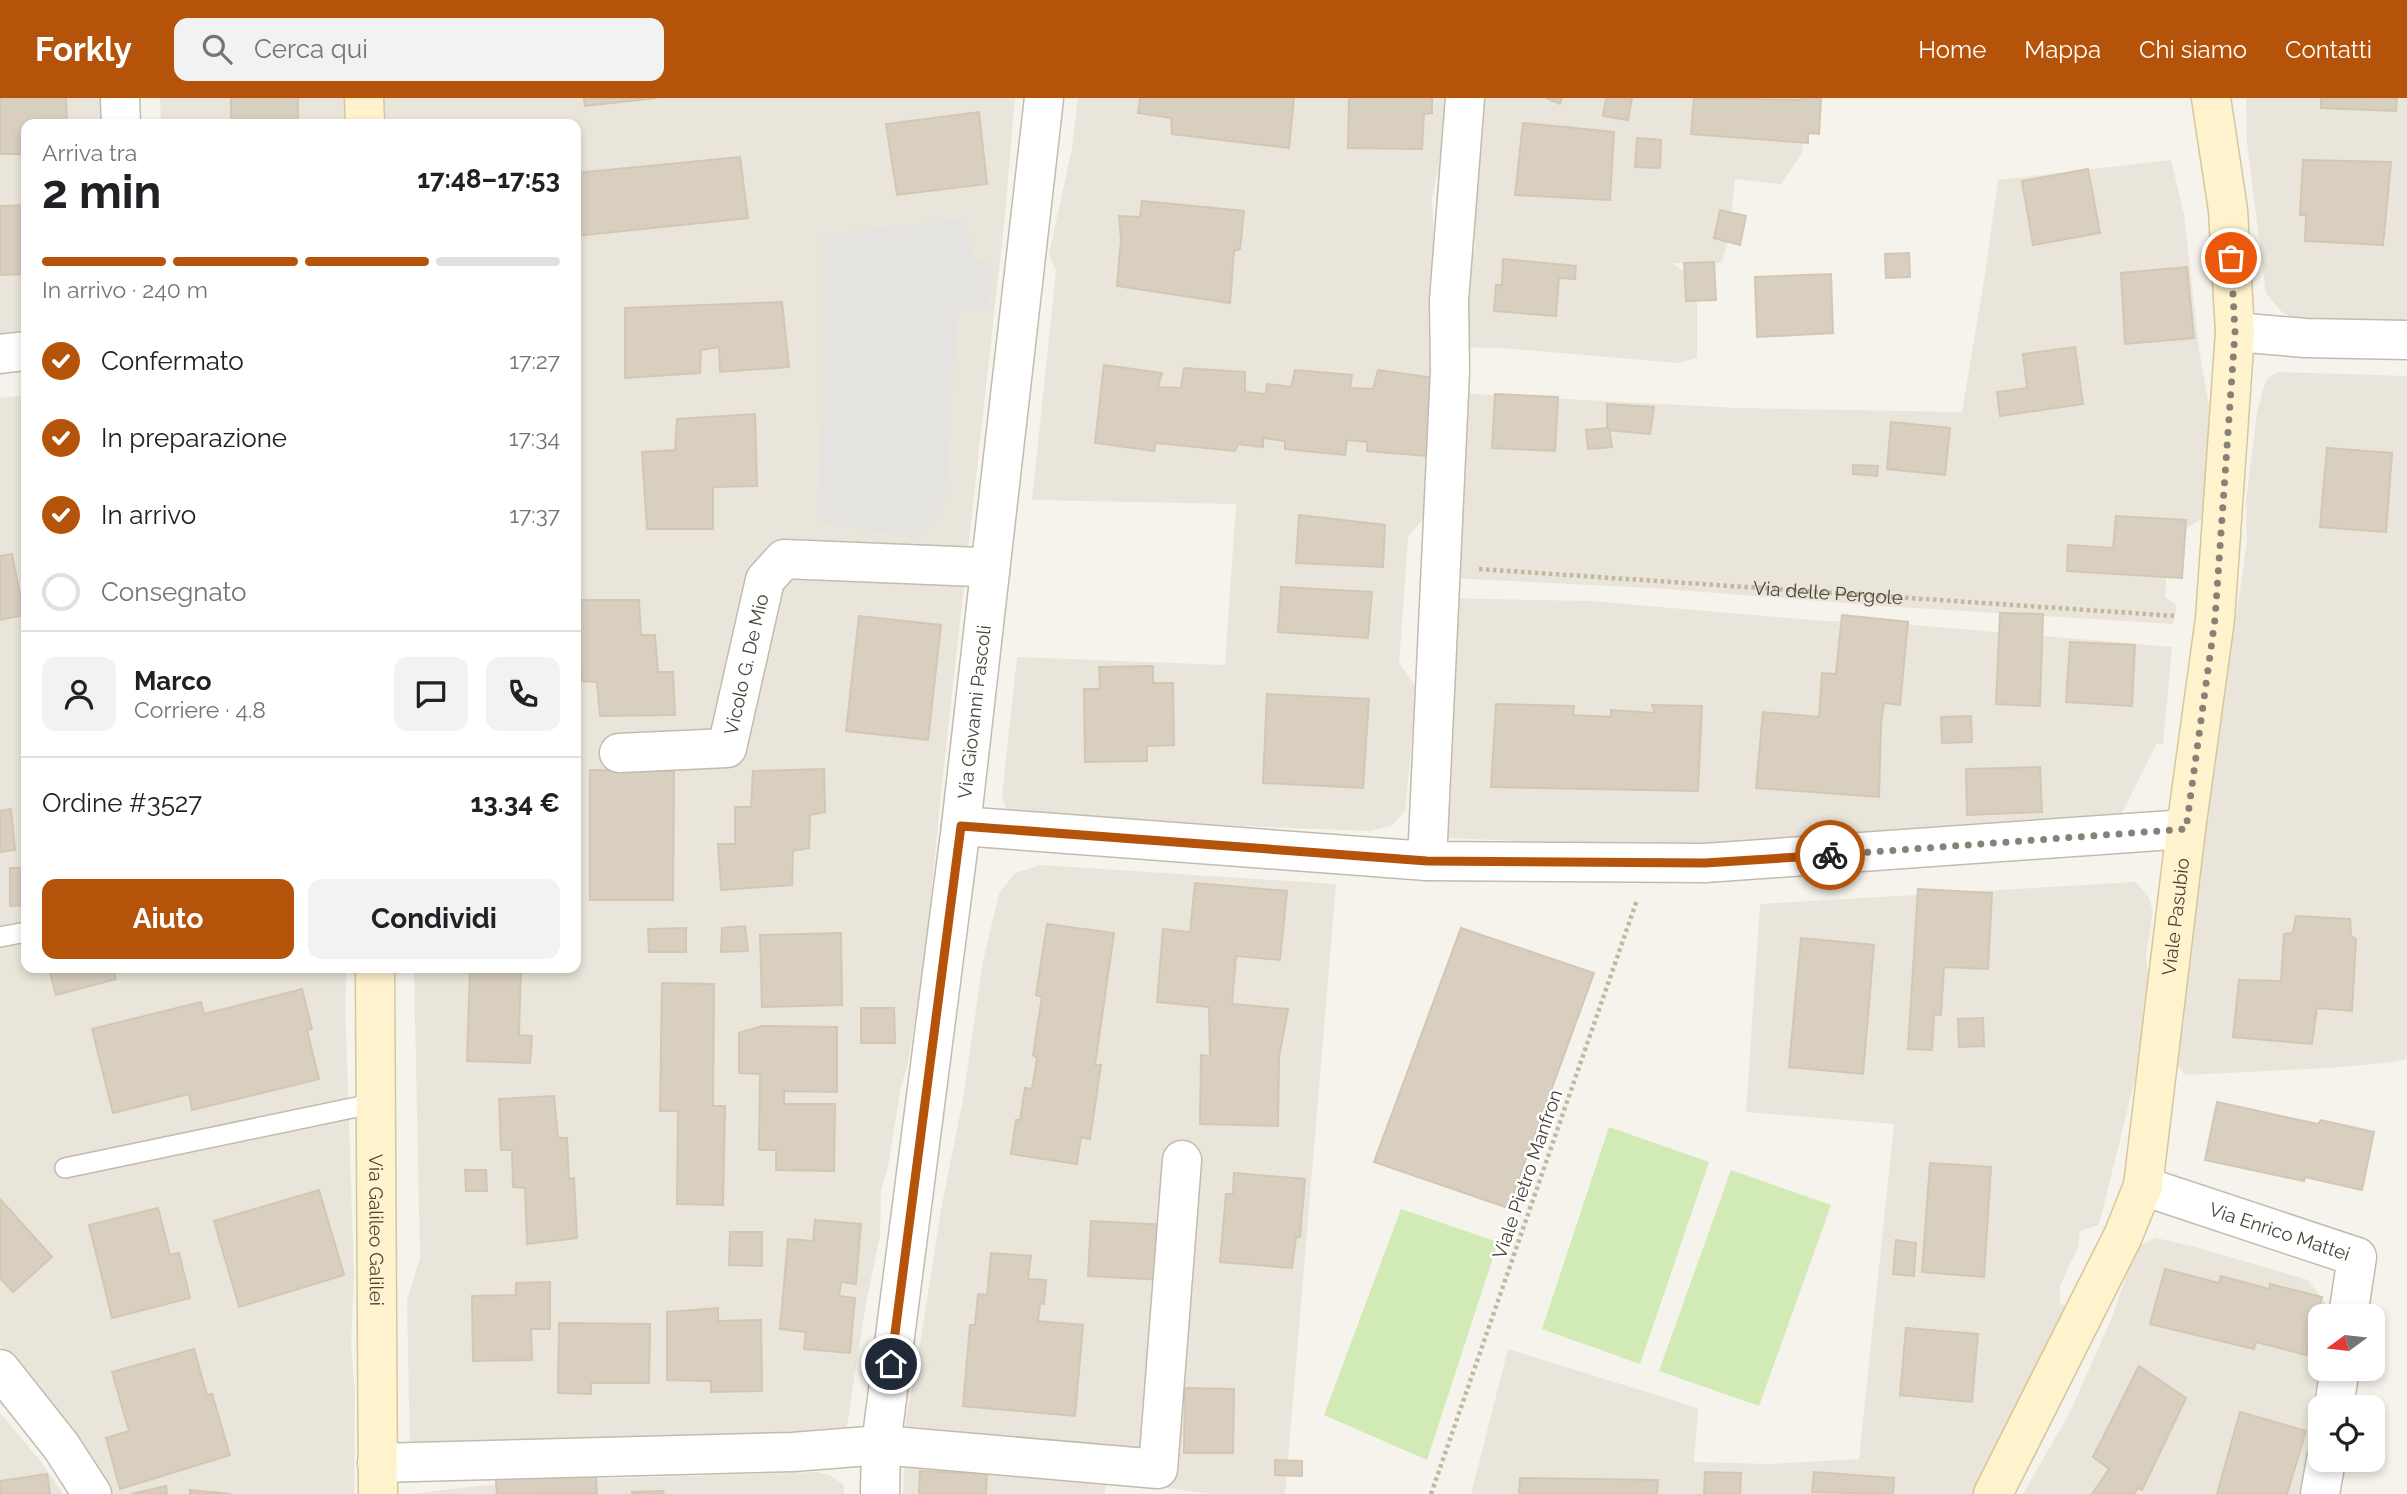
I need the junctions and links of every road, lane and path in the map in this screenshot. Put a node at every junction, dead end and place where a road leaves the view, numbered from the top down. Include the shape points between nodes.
1 (120, 98) edge
2 (364, 98) edge
3 (1044, 98) edge
4 (1465, 98) edge
5 (2211, 98) edge
6 (121, 119) edge
7 (365, 119) edge
8 (2235, 332) junction
9 (2407, 340) edge
10 (21, 352) edge
11 (0, 354) edge
12 (1441, 567) junction
13 (990, 571) junction
14 (2215, 619) junction
15 (619, 753) dead end
16 (961, 826) junction
17 (2186, 829) junction
18 (1427, 861) junction
19 (1649, 863) junction
20 (21, 933) edge
21 (0, 937) edge
22 (375, 973) edge
23 (376, 1104) junction
24 (1182, 1160) dead end
25 (65, 1168) dead end
26 (2143, 1186) junction
27 (2350, 1304) edge
28 (0, 1369) edge
29 (881, 1445) junction
30 (2324, 1472) edge
31 (378, 1478) edge
32 (92, 1494) edge
33 (880, 1494) edge
34 (1431, 1494) edge
35 (1993, 1494) edge
36 (2320, 1494) edge

1 - 6 street
2 - 7 street
3 - 13 street, Via Giovanni Pascoli
4 - 12 street via 1449,300
5 - 8 street, Viale Pasubio via 2228,209
8 - 9 street
8 - 14 street, Viale Pasubio
10 - 11 street
12 - 14 path, Via delle Pergole
12 - 18 street
13 - 15 street, Vicolo G. De Mio via 784,559 765,580 727,748
13 - 16 street, Via Giovanni Pascoli
14 - 17 street, Viale Pasubio
16 - 18 street
16 - 29 street, Via Giovanni Pascoli
17 - 19 street via 1705,863
17 - 26 street, Viale Pasubio
18 - 19 street
19 - 34 path, Viale Pietro Manfron
20 - 21 lane
22 - 23 street, Via Galileo Galilei
23 - 25 lane
23 - 31 street, Via Galileo Galilei
24 - 29 street via 1158,1469
26 - 27 street, Via Enrico Mattei via 2357,1256
26 - 35 street, Viale Pasubio via 2123,1236
28 - 32 street
29 - 31 street
29 - 33 street, Via Giovanni Pascoli
30 - 36 street

